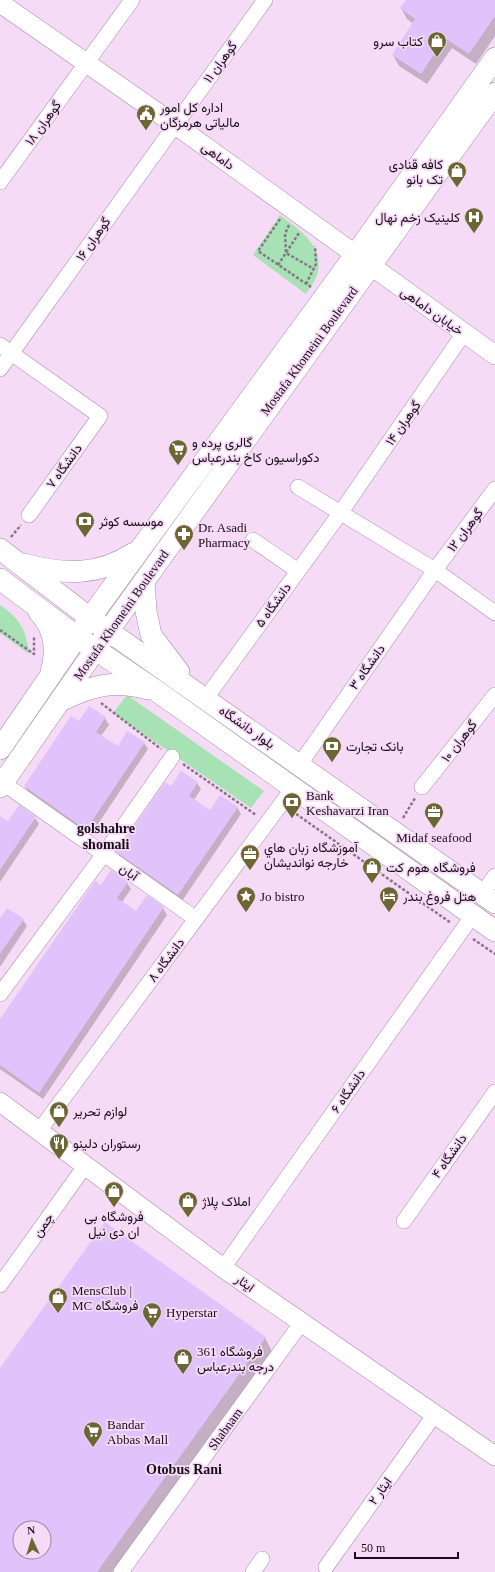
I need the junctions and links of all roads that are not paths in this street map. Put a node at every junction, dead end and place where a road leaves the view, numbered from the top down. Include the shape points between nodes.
1 (132, 0) edge
2 (265, 0) edge
3 (0, 3) edge
4 (495, 58) edge
5 (86, 63) junction
6 (495, 93) edge
7 (174, 124) junction
8 (0, 182) edge
9 (363, 260) junction
10 (464, 333) junction
11 (6, 349) edge
12 (495, 355) edge
13 (0, 369) edge
14 (298, 487) dead end
15 (495, 489) edge
16 (341, 512) junction
17 (29, 515) road end
18 (252, 540) dead end
19 (0, 549) edge
20 (140, 549) junction
21 (19, 562) junction
22 (435, 570) junction
23 (298, 571) junction
24 (0, 579) edge
25 (144, 581) junction
26 (20, 593) junction
27 (495, 613) edge
28 (90, 618) junction
29 (109, 630) junction
30 (77, 637) junction
31 (96, 650) junction
32 (50, 677) junction
33 (156, 690) junction
34 (199, 694) junction
35 (495, 695) edge
36 (62, 700) junction
37 (0, 749) edge
38 (172, 757) dead end
39 (300, 764) junction
40 (1, 785) edge
41 (422, 787) road end
42 (293, 788) junction
43 (104, 854) junction
44 (495, 876) edge
45 (488, 898) edge
46 (473, 915) junction
47 (196, 919) junction
48 (495, 931) edge
49 (0, 994) edge
50 (495, 1092) edge
51 (0, 1102) edge
52 (39, 1131) junction
53 (85, 1166) junction
54 (404, 1221) dead end
55 (223, 1268) junction
56 (0, 1285) edge
57 (302, 1322) junction
58 (435, 1414) junction
59 (495, 1456) edge
60 (262, 1559) dead end
61 (326, 1568) dead end
62 (127, 1570) edge
63 (253, 1572) edge

1 - 5 street, گوهران ۱۸
2 - 7 street, گوهران ۱۱
3 - 5 street, داماهی
4 - 9 main road, Mostafa Khomeini Boulevard
5 - 7 street, داماهی
5 - 8 street, گوهران ۱۸
6 - 9 main road, Mostafa Khomeini Boulevard
7 - 9 street, داماهی via 285,210
7 - 11 street, گوهران ۱۶
9 - 10 street, خیابان داماهی
9 - 20 main road, Mostafa Khomeini Boulevard via 325,296
9 - 25 main road, Mostafa Khomeini Boulevard
10 - 12 street, خیابان داماهی
10 - 16 street, گوهران ۱۴
11 - 13 street, گوهران ۱۶
11 - 17 street, دانشگاه ۷ via 100,416
14 - 16 street
15 - 22 street, گوهران ۱۲
16 - 22 street
16 - 23 street, دانشگاه ۵
18 - 23 street
19 - 21 main road, بلوار دانشگاه
20 - 21 main road via 120,562 87,571 43,569
20 - 28 main road, Mostafa Khomeini Boulevard
21 - 28 main road, بلوار دانشگاه
22 - 27 street
22 - 39 street, دانشگاه ۳
23 - 34 street, دانشگاه ۵
24 - 26 main road, بلوار دانشگاه
25 - 29 main road, Mostafa Khomeini Boulevard
25 - 34 main road via 151,635
26 - 30 main road, بلوار دانشگاه
26 - 32 main road via 41,615 51,631 55,647
28 - 29 main road, بلوار دانشگاه
28 - 30 main road, Mostafa Khomeini Boulevard
29 - 31 main road, Mostafa Khomeini Boulevard
29 - 34 main road, بلوار دانشگاه
30 - 31 main road, بلوار دانشگاه
30 - 32 main road, Mostafa Khomeini Boulevard
31 - 33 main road, بلوار دانشگاه
31 - 36 main road, Mostafa Khomeini Boulevard
32 - 37 main road, Mostafa Khomeini Boulevard
33 - 36 main road via 132,684 110,684 84,690
33 - 42 main road, بلوار دانشگاه
34 - 39 main road, بلوار دانشگاه
35 - 41 street, گوهران ۱۰
36 - 40 main road, Mostafa Khomeini Boulevard
38 - 43 street
39 - 45 main road, بلوار دانشگاه
40 - 43 street, آبان
42 - 46 main road, بلوار دانشگاه
42 - 47 street, دانشگاه ۸
43 - 47 street, آبان
43 - 49 street
44 - 45 street
46 - 48 main road, بلوار دانشگاه
46 - 55 street, دانشگاه ۶
47 - 52 street, دانشگاه ۸
50 - 54 street, دانشگاه ۴
51 - 52 street, ایثار
52 - 53 street, ایثار
53 - 55 street, ایثار
53 - 56 street, چمن
55 - 57 street, ایثار
57 - 58 street, ایثار
57 - 62 street, Shabnam
58 - 59 street, ایثار
58 - 61 street, ایثار ۲
60 - 63 street

